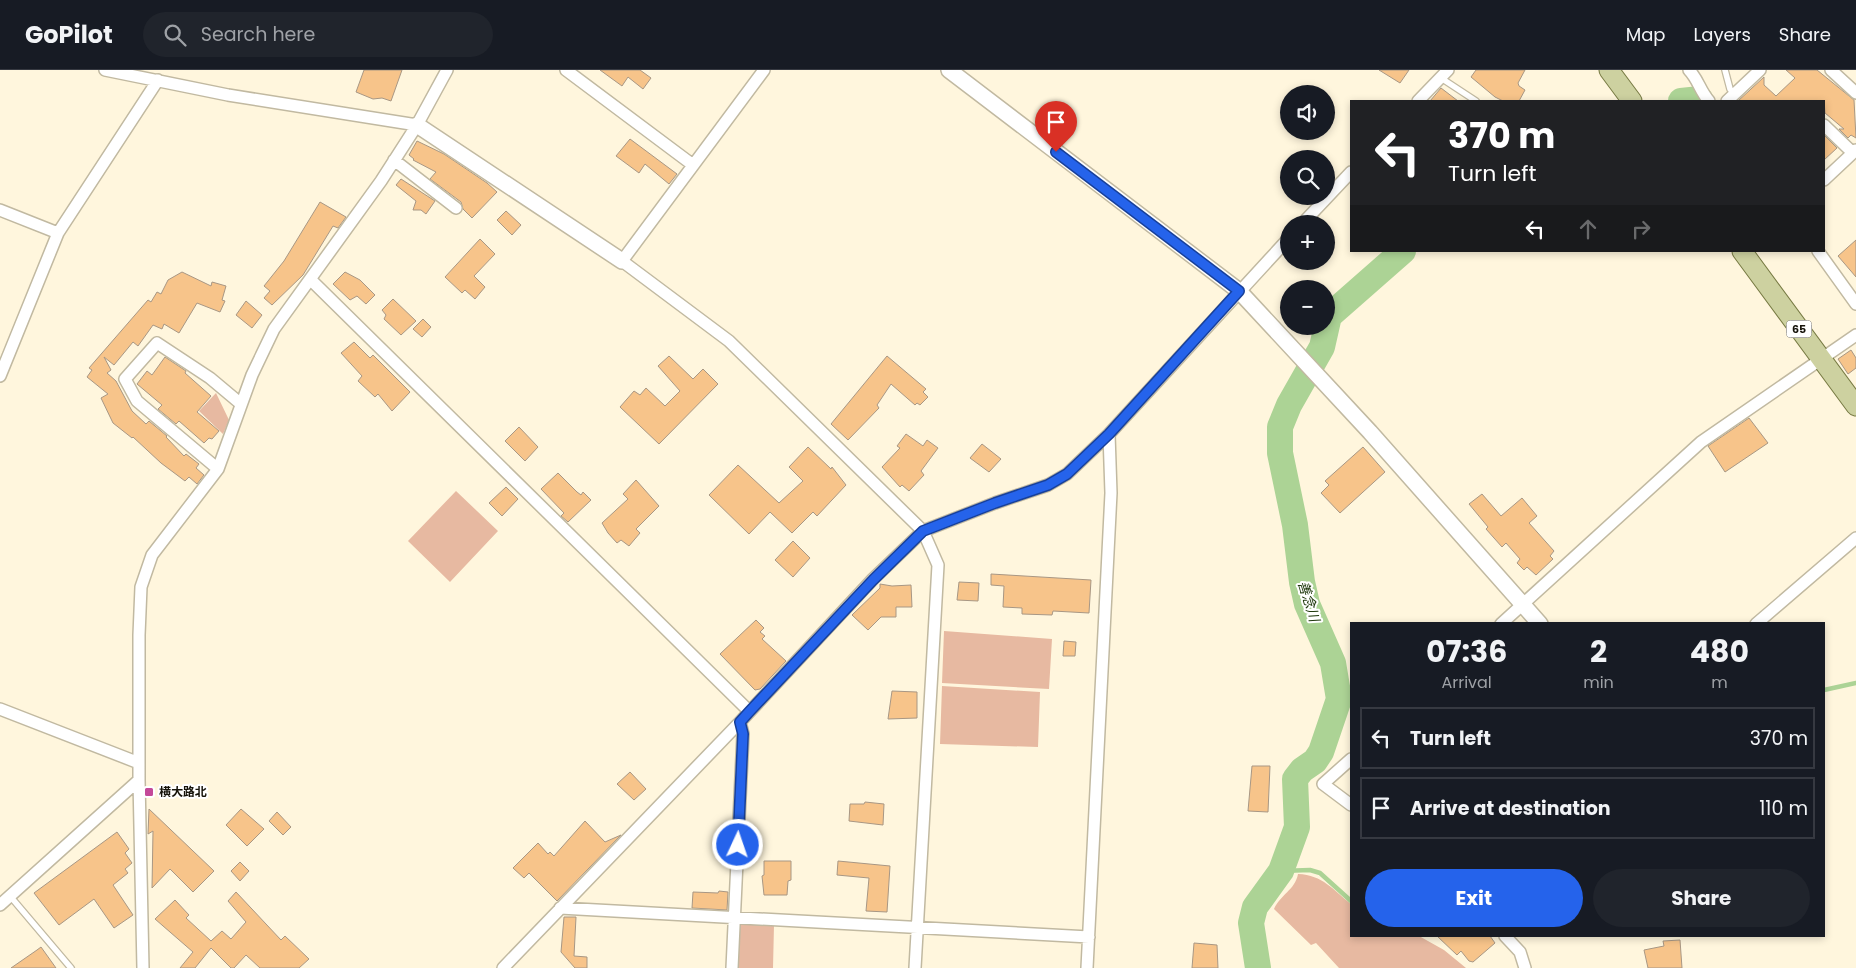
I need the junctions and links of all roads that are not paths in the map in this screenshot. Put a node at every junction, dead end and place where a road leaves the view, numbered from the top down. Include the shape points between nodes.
1 (105, 70) edge
2 (447, 70) edge
3 (566, 70) edge
4 (764, 70) edge
5 (949, 70) edge
6 (1610, 70) edge
7 (1689, 70) edge
8 (1725, 70) edge
9 (1760, 70) edge
10 (1831, 70) edge
11 (1445, 74) edge
12 (158, 80) junction
13 (1856, 93) edge
14 (1730, 98) edge
15 (1631, 99) edge
16 (1419, 100) edge
17 (1475, 100) edge
18 (1708, 100) edge
19 (417, 125) junction
20 (1825, 126) edge
21 (1854, 151) edge
22 (394, 160) junction
23 (694, 165) junction
24 (1350, 173) edge
25 (1825, 179) edge
26 (456, 208) dead end
27 (0, 210) edge
28 (1310, 215) edge
29 (58, 233) junction
30 (1280, 248) edge
31 (1743, 252) edge
32 (1819, 252) edge
33 (622, 261) junction
34 (311, 280) junction
35 (1239, 291) junction
36 (1856, 304) edge
37 (1856, 336) edge
38 (1821, 359) junction
39 (0, 376) edge
40 (240, 404) junction
41 (1856, 406) edge
42 (1109, 434) junction
43 (218, 469) junction
44 (923, 531) junction
45 (1856, 538) edge
46 (1523, 604) junction
47 (1503, 622) edge
48 (1538, 622) edge
49 (1758, 622) edge
50 (0, 709) edge
51 (749, 712) junction
52 (740, 722) junction
53 (1350, 760) edge
54 (139, 763) junction
55 (139, 780) junction
56 (1350, 804) edge
57 (10, 896) junction
58 (0, 905) edge
59 (560, 908) junction
60 (735, 919) junction
61 (918, 927) junction
62 (1089, 937) junction
63 (1506, 937) edge
64 (71, 968) edge
65 (142, 968) edge
66 (503, 968) edge
67 (732, 968) edge
68 (915, 968) edge
69 (1087, 968) edge
70 (1525, 968) edge

1 - 12 street
2 - 19 street
3 - 23 street
4 - 23 street
5 - 35 street
6 - 15 main road
7 - 18 street
8 - 14 lane
9 - 14 street
10 - 13 street
11 - 16 street
11 - 17 lane
12 - 19 street via 228,95
12 - 29 street
19 - 22 street
19 - 33 street
20 - 21 street
21 - 25 street
22 - 26 street
22 - 34 street
23 - 33 street
24 - 28 street
27 - 29 street
29 - 39 street
30 - 35 street
31 - 38 main road, 65
32 - 36 street
33 - 44 street via 729,341
34 - 40 street via 274,329
34 - 51 street
35 - 42 street
35 - 46 street
37 - 38 street
38 - 41 main road, 65
38 - 46 street via 1701,442
40 - 43 street
40 - 43 street via 210,378 158,343 125,379 137,401
42 - 44 street via 1067,474 1048,485
42 - 62 street via 1110,493
43 - 54 street via 152,555 141,587
44 - 51 street
44 - 61 street via 938,565
45 - 49 street
46 - 47 street
46 - 48 street
50 - 54 street
51 - 52 street
52 - 59 street
52 - 60 street via 743,734
53 - 56 street via 1324,784
54 - 55 street
55 - 57 street
55 - 65 street
57 - 58 street
57 - 64 lane
59 - 60 street
59 - 66 street
60 - 61 street
60 - 67 street
61 - 62 street
61 - 68 street
62 - 69 street
63 - 70 street via 1520,952

